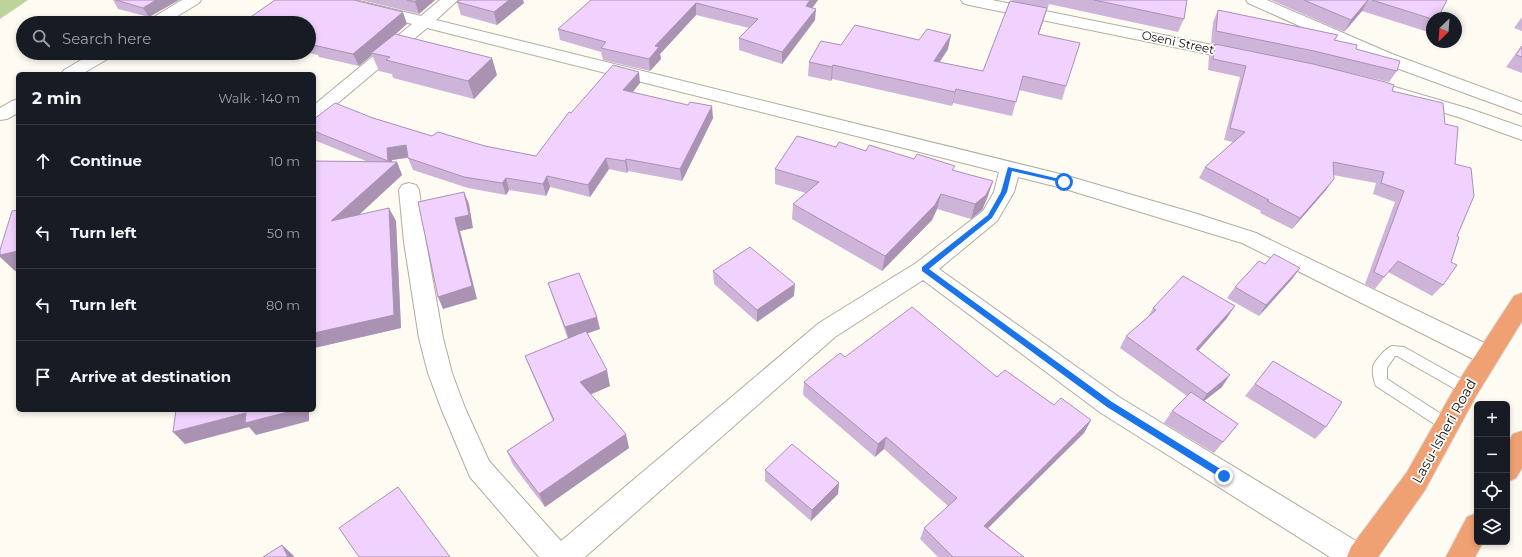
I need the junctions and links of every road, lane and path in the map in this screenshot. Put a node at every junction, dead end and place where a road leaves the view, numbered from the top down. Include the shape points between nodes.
1 (193, 0) edge
2 (336, 0) edge
3 (450, 0) edge
4 (969, 0) edge
5 (1254, 0) edge
6 (167, 16) edge
7 (424, 22) junction
8 (1260, 59) edge
9 (93, 60) edge
10 (73, 72) edge
11 (1346, 78) edge
12 (16, 106) edge
13 (1522, 108) edge
14 (316, 112) edge
15 (1, 116) edge
16 (1522, 134) edge
17 (1010, 169) junction
18 (409, 190) dead end
19 (924, 269) junction
20 (1522, 302) edge
21 (1487, 355) junction
22 (1467, 389) junction
23 (1448, 425) junction
24 (1522, 442) edge
25 (1510, 464) edge
26 (1474, 531) edge
27 (557, 557) edge
28 (564, 557) edge
29 (1356, 557) edge
30 (1361, 557) edge
31 (1460, 557) edge

1 - 6 street
2 - 7 street
3 - 7 street
4 - 8 street, Oseni Street
5 - 13 street via 1386,58
7 - 14 street
7 - 17 street
9 - 10 street
11 - 16 street via 1450,108
12 - 15 street
17 - 19 street via 1004,192 990,216
17 - 21 street via 1064,182 1249,238
18 - 27 street via 431,338 453,408 479,469
19 - 28 street via 827,330
19 - 29 street via 1110,405
20 - 21 main road, Lasu-Isheri Road
21 - 22 main road, Lasu-Isheri Road
22 - 23 main road, Lasu-Isheri Road
22 - 23 lane via 1399,351 1392,351 1380,367 1382,382
23 - 30 main road, Lasu-Isheri Road via 1416,482
24 - 25 main road
26 - 31 main road

